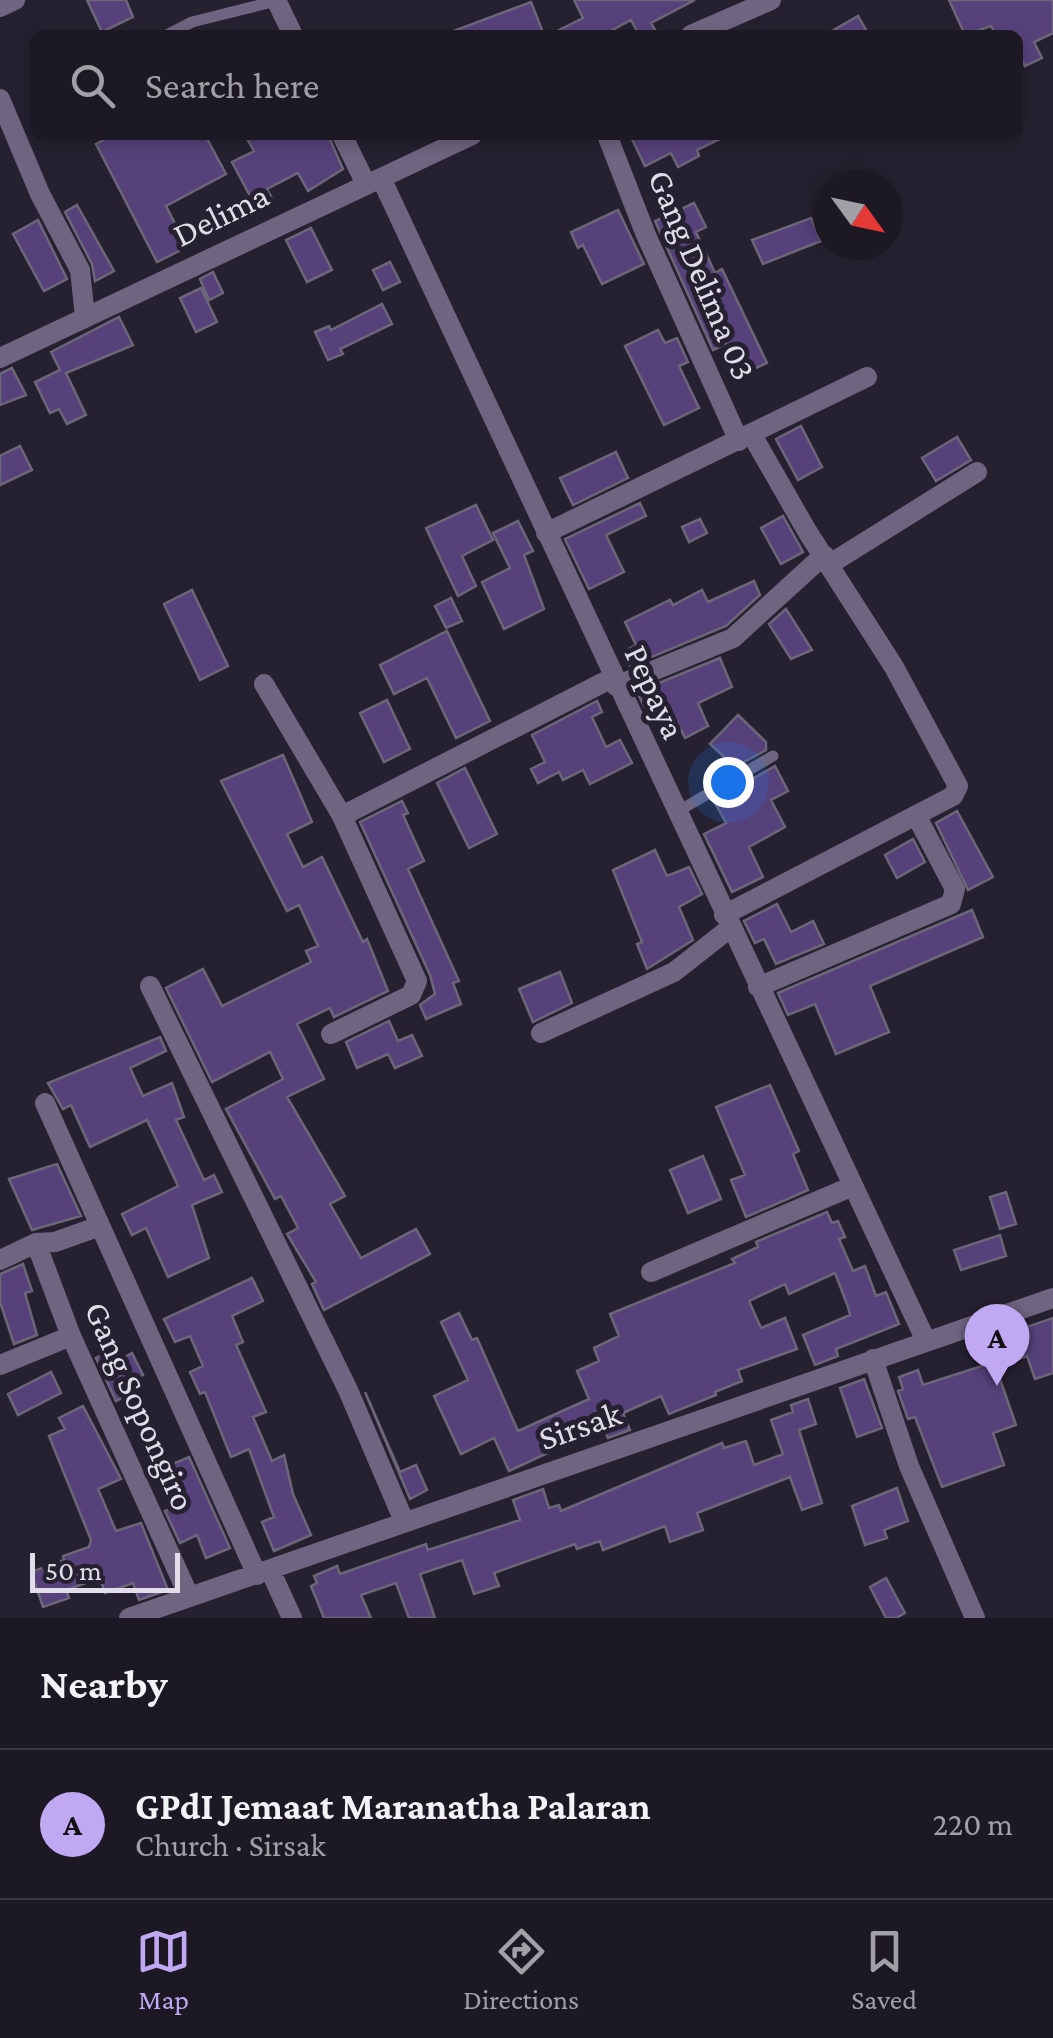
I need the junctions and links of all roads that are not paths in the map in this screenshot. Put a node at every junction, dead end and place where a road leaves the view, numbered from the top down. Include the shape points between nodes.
1 (15, 0) edge
2 (276, 0) edge
3 (771, 0) edge
4 (0, 7) edge
5 (177, 30) edge
6 (291, 30) edge
7 (702, 30) edge
8 (0, 99) edge
9 (345, 140) edge
10 (461, 140) edge
11 (609, 140) edge
12 (373, 180) junction
13 (85, 317) junction
14 (0, 358) edge
15 (867, 376) dead end
16 (745, 438) junction
17 (977, 472) dead end
18 (546, 533) junction
19 (827, 560) junction
20 (614, 682) junction
21 (264, 684) dead end
22 (773, 756) dead end
23 (676, 812) junction
24 (342, 816) junction
25 (916, 816) junction
26 (727, 922) junction
27 (150, 986) dead end
28 (758, 988) junction
29 (541, 1033) dead end
30 (330, 1034) dead end
31 (44, 1103) dead end
32 (853, 1186) junction
33 (100, 1226) junction
34 (36, 1242) junction
35 (0, 1260) edge
36 (652, 1272) dead end
37 (1053, 1298) edge
38 (71, 1336) junction
39 (926, 1341) junction
40 (873, 1358) junction
41 (0, 1364) edge
42 (404, 1521) junction
43 (264, 1573) junction
44 (188, 1594) junction
45 (129, 1618) edge
46 (292, 1618) edge
47 (975, 1618) edge

1 - 4 street
2 - 5 lane
2 - 6 street
3 - 7 street
8 - 13 street via 80,270
9 - 12 street, Pepaya
10 - 12 street, Delima
11 - 16 street, Gang Delima 03 via 646,236
12 - 13 street, Delima
12 - 18 street, Pepaya
13 - 14 street, Delima
15 - 16 street
16 - 18 street
16 - 19 street, Gang Delima 03
17 - 19 street
18 - 20 street, Pepaya
19 - 20 street via 733,638
19 - 25 street, Gang Delima 03 via 956,775 953,796
20 - 23 street, Pepaya
20 - 24 street
21 - 24 street
22 - 23 lane
23 - 26 street, Pepaya
24 - 30 street via 417,986
25 - 26 street
25 - 28 street via 956,889 950,904
26 - 28 street, Pepaya
26 - 29 street via 674,972
27 - 42 street via 348,1390
28 - 32 street, Pepaya
31 - 33 street
32 - 36 street
32 - 39 street, Pepaya
33 - 34 street
33 - 43 street
34 - 35 street
34 - 38 street, Gang Sopongiro
37 - 39 street, Sirsak
38 - 41 street
38 - 44 street, Gang Sopongiro
39 - 40 street, Sirsak
40 - 42 street, Sirsak
40 - 47 street via 909,1466
42 - 43 street, Sirsak
43 - 44 street, Sirsak
43 - 46 street
44 - 45 street, Sirsak

